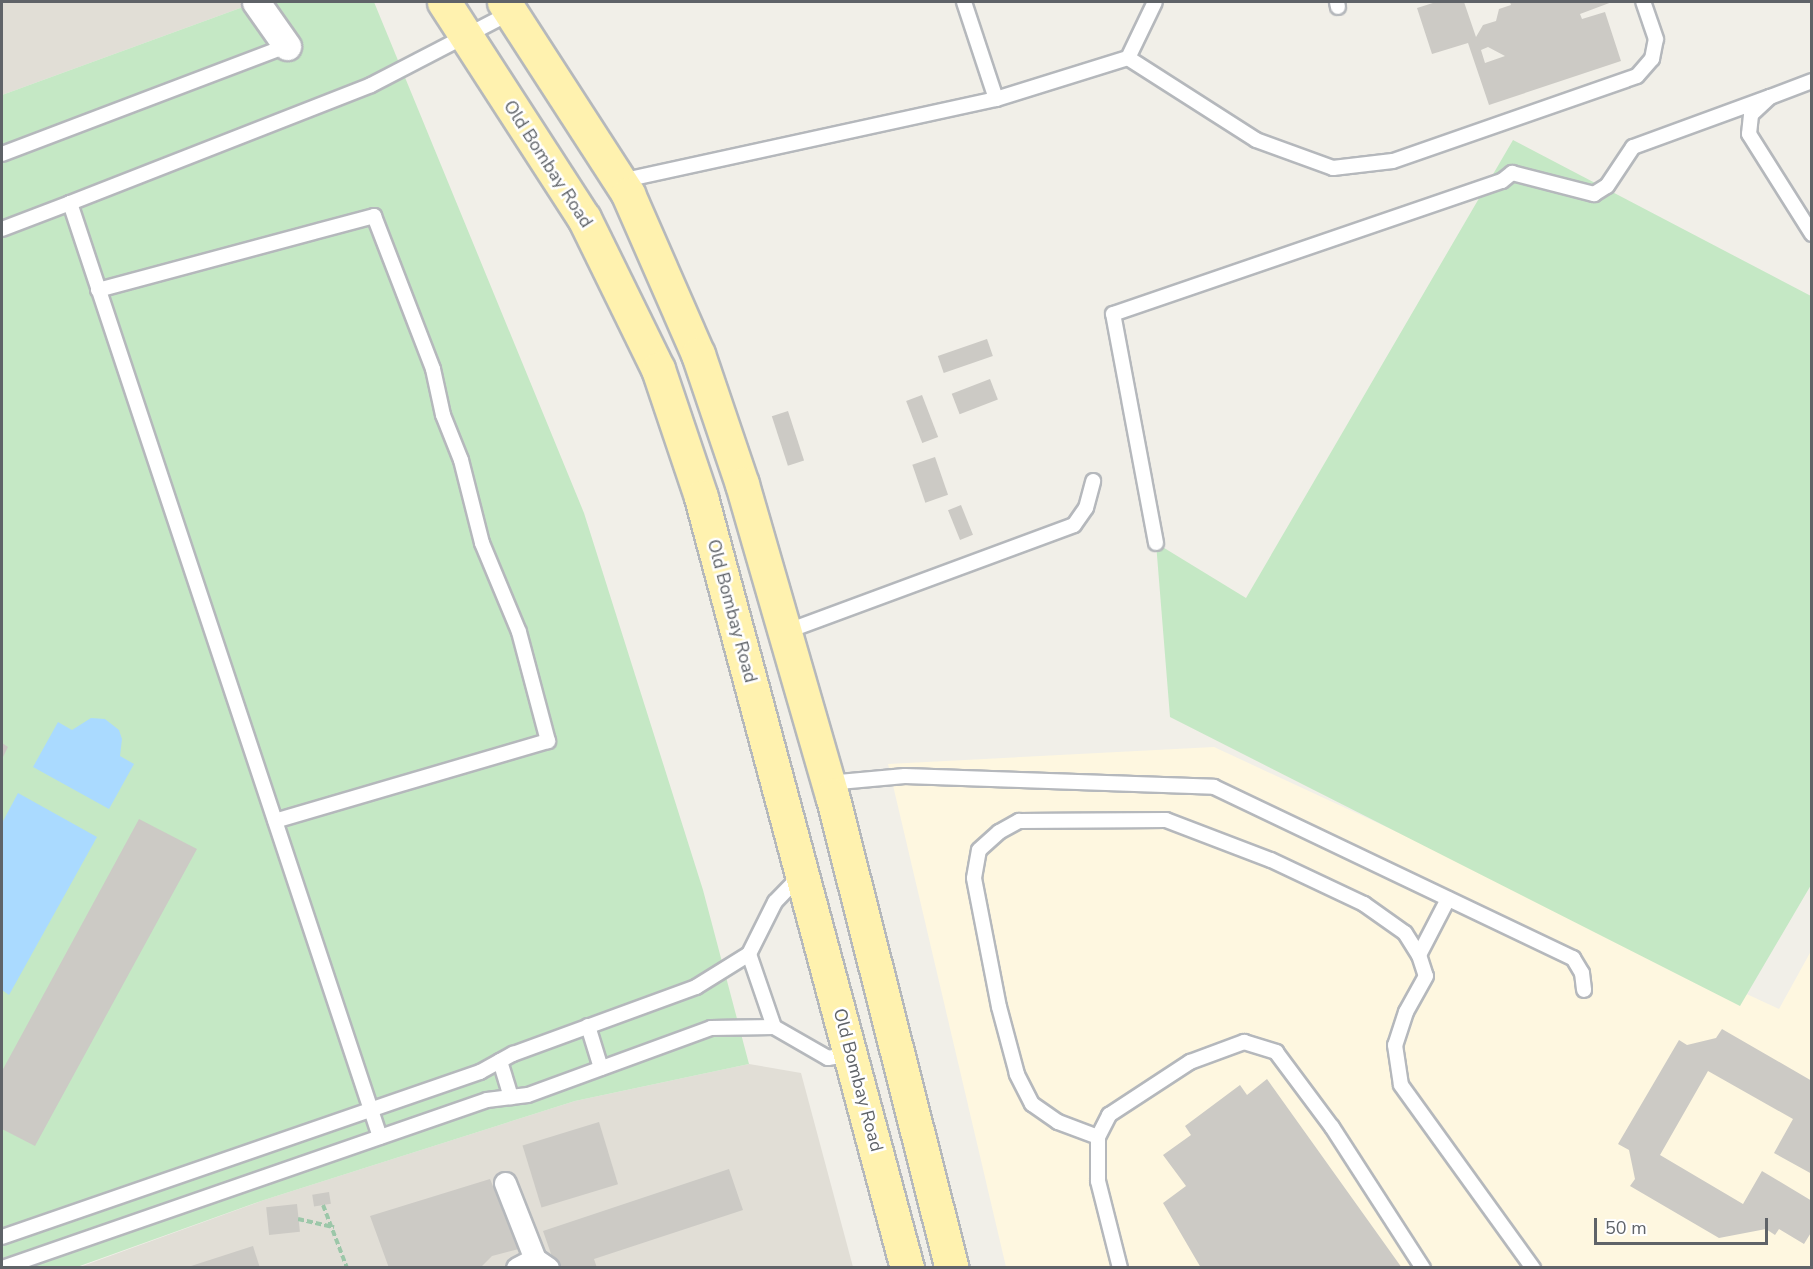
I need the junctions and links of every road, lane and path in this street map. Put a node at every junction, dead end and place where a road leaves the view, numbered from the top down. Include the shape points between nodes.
1 (255, 2) edge
2 (444, 2) edge
3 (964, 2) edge
4 (1155, 2) edge
5 (1643, 2) edge
6 (508, 7) edge
7 (468, 36) junction
8 (287, 46) joint
9 (1128, 58) junction
10 (1812, 81) edge
11 (1770, 97) junction
12 (996, 99) junction
13 (2, 154) edge
14 (619, 181) junction
15 (70, 203) junction
16 (2, 229) edge
17 (1812, 234) edge
18 (98, 290) junction
19 (1093, 481) dead end
20 (1156, 543) dead end
21 (785, 632) junction
22 (828, 783) junction
23 (275, 821) junction
24 (804, 871) junction
25 (1449, 899) junction
26 (872, 951) junction
27 (749, 954) junction
28 (1419, 955) junction
29 (827, 961) junction
30 (1584, 990) dead end
31 (588, 1026) junction
32 (774, 1027) junction
33 (851, 1054) junction
34 (500, 1061) junction
35 (602, 1068) junction
36 (511, 1098) junction
37 (371, 1109) junction
38 (380, 1137) junction
39 (1098, 1137) junction
40 (506, 1183) dead end
41 (323, 1205) dead end
42 (298, 1219) dead end
43 (335, 1228) junction
44 (2, 1237) edge
45 (534, 1265) edge
46 (2, 1268) edge
47 (347, 1268) edge
48 (907, 1268) edge
49 (952, 1268) edge
50 (1120, 1268) edge
51 (1423, 1268) edge
52 (1533, 1268) edge

1 - 8 street
2 - 7 main road, Old Bombay Road
3 - 12 lane
4 - 9 lane
5 - 9 lane via 1656,39 1652,59 1637,76 1393,161 1332,168 1256,140
6 - 7 lane
6 - 14 main road
7 - 15 lane via 371,86
7 - 24 main road, Old Bombay Road via 584,218 658,369 701,497
8 - 13 lane
9 - 12 lane
10 - 11 lane
11 - 17 lane via 1751,115 1749,134
11 - 20 lane via 1633,147 1607,186 1594,194 1512,173 1502,181 1113,314
12 - 14 lane
14 - 21 main road via 698,354 742,484
15 - 16 lane
15 - 18 lane
18 - 23 lane
18 - 23 lane via 374,216 433,369 482,543 519,633 548,741
19 - 21 lane via 1086,508 1074,525
21 - 22 main road
22 - 25 lane via 905,776 1214,787
22 - 26 main road
23 - 37 lane
24 - 27 lane via 775,902
24 - 29 main road, Old Bombay Road
25 - 28 lane
25 - 30 lane via 1573,958 1582,973
26 - 29 main road
26 - 49 main road
27 - 31 lane via 696,987
27 - 32 lane
28 - 39 lane via 1405,933 1364,904 1213,836 1166,820 1019,821 999,832 979,850 974,878 999,1007 1017,1074 1032,1104 1058,1122
28 - 52 lane via 1426,976 1406,1012 1395,1046 1401,1085
29 - 33 main road, Old Bombay Road
31 - 34 lane
31 - 35 lane
32 - 33 lane via 828,1058
32 - 35 lane via 711,1028
33 - 48 main road, Old Bombay Road
34 - 36 lane
34 - 37 lane via 480,1072
35 - 36 lane
36 - 38 lane via 487,1100
37 - 38 lane
37 - 44 lane
38 - 46 lane
39 - 50 lane via 1098,1181
39 - 51 lane via 1109,1115 1190,1062 1244,1042 1276,1052 1332,1128
40 - 45 street
41 - 43 path
42 - 43 path
43 - 47 path

